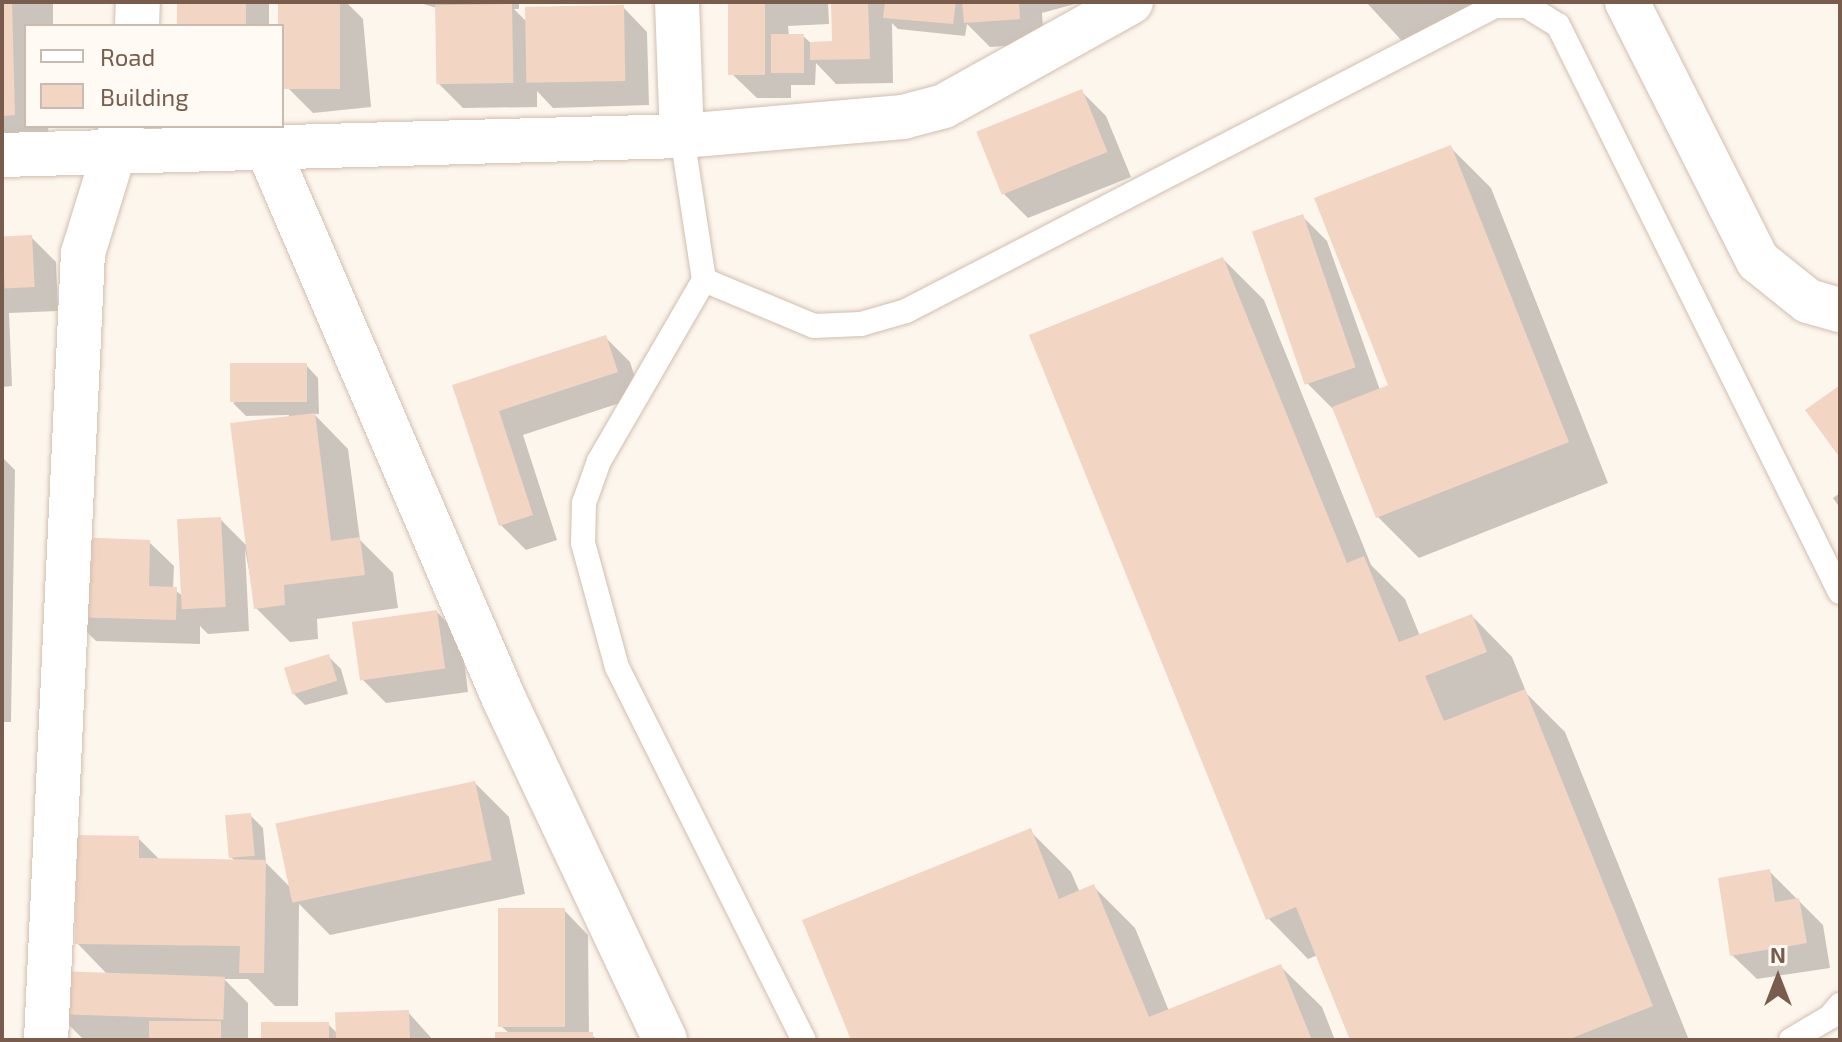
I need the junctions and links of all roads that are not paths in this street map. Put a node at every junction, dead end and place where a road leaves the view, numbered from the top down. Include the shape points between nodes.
1 (138, 2) edge
2 (677, 2) edge
3 (1131, 2) edge
4 (1627, 2) edge
5 (137, 24) edge
6 (682, 136) junction
7 (120, 137) edge
8 (266, 145) junction
9 (2, 155) edge
10 (704, 280) junction
11 (1840, 310) edge
12 (1840, 592) edge
13 (1840, 1005) edge
14 (46, 1040) edge
15 (665, 1040) edge
16 (804, 1040) edge
17 (1791, 1040) edge

1 - 5 street
2 - 6 street
3 - 6 street via 922,113
4 - 11 street via 1758,261 1808,301
6 - 8 street
6 - 10 lane
7 - 8 street
7 - 9 street
7 - 14 street via 83,253
8 - 15 street via 504,699
10 - 12 lane via 814,326 861,324 906,311 1495,6 1527,6 1558,25
10 - 16 lane via 599,461 584,503 583,543 617,667
13 - 17 lane

